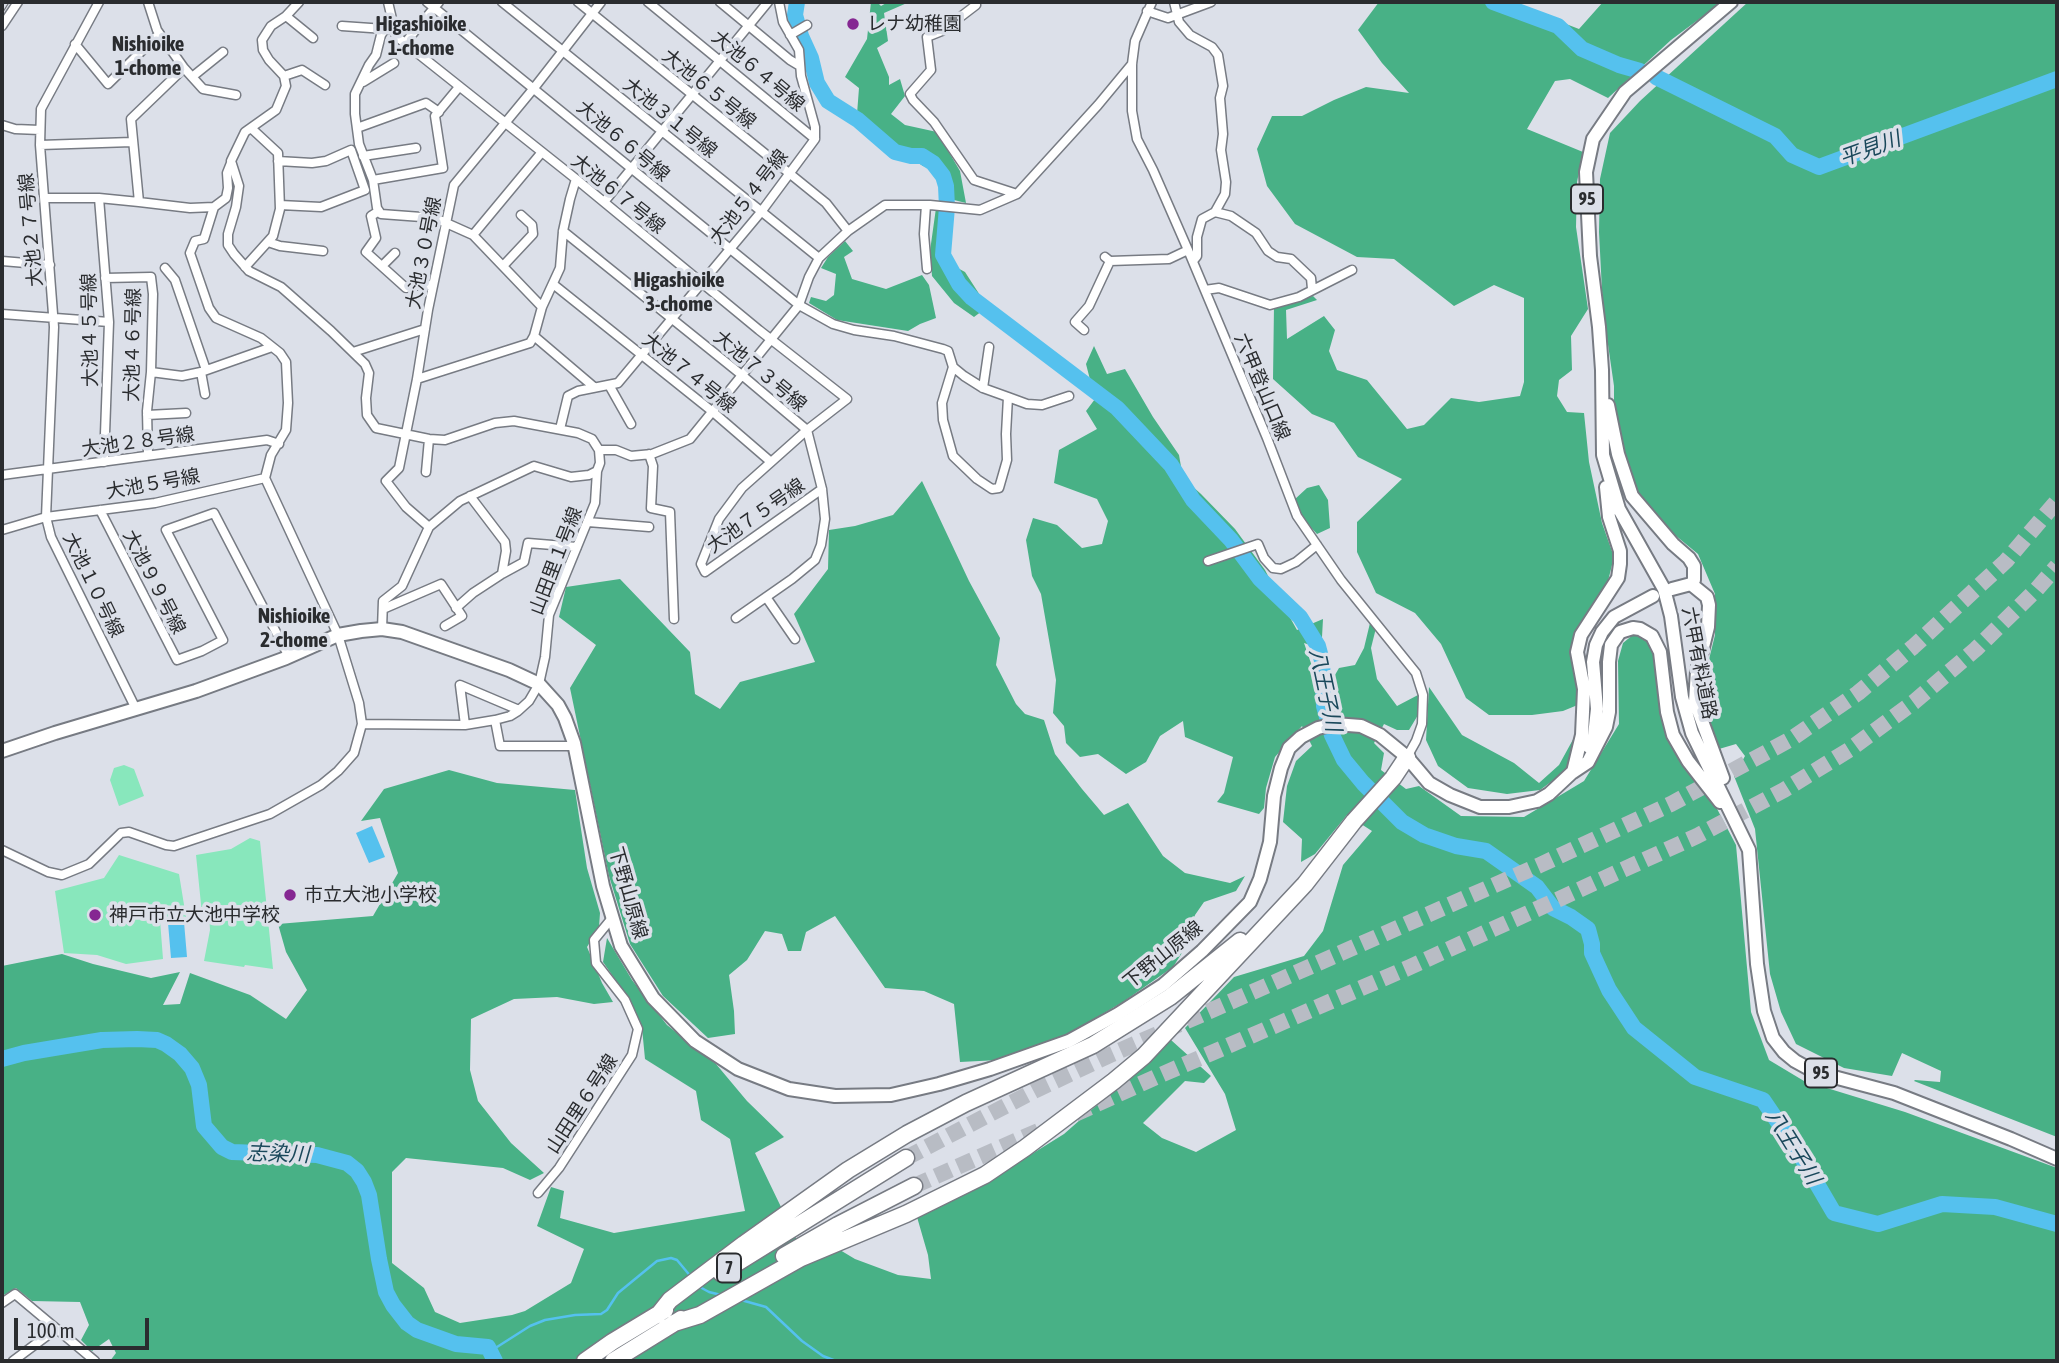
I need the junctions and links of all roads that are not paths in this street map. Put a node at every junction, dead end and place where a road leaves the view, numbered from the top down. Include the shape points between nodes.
1 (18, 2) edge
2 (99, 2) edge
3 (148, 2) edge
4 (299, 2) edge
5 (388, 2) edge
6 (502, 2) edge
7 (578, 2) edge
8 (601, 2) edge
9 (648, 2) edge
10 (720, 2) edge
11 (768, 2) edge
12 (779, 2) edge
13 (1152, 2) edge
14 (1174, 2) edge
15 (1211, 2) edge
16 (1731, 2) edge
17 (976, 3) edge
18 (433, 4) edge
19 (1147, 11) junction
20 (592, 13) junction
21 (1176, 15) junction
22 (286, 16) junction
23 (749, 25) junction
24 (807, 25) dead end
25 (2, 26) edge
26 (342, 26) dead end
27 (389, 29) junction
28 (159, 34) junction
29 (791, 34) junction
30 (313, 38) dead end
31 (405, 43) junction
32 (75, 44) junction
33 (223, 52) dead end
34 (562, 52) junction
35 (720, 60) junction
36 (394, 63) dead end
37 (1132, 64) junction
38 (800, 66) junction
39 (184, 68) junction
40 (284, 75) junction
41 (192, 77) junction
42 (360, 83) junction
43 (325, 85) dead end
44 (459, 87) junction
45 (534, 88) junction
46 (236, 94) dead end
47 (691, 95) junction
48 (439, 112) junction
49 (505, 123) junction
50 (2, 125) edge
51 (251, 128) junction
52 (357, 128) junction
53 (40, 130) junction
54 (662, 131) junction
55 (814, 139) junction
56 (132, 142) junction
57 (40, 145) junction
58 (416, 148) dead end
59 (542, 152) junction
60 (363, 156) junction
61 (231, 161) junction
62 (278, 161) junction
63 (443, 168) junction
64 (631, 169) junction
65 (788, 174) junction
66 (576, 179) junction
67 (373, 180) junction
68 (456, 181) junction
69 (1017, 194) junction
70 (45, 198) junction
71 (99, 198) junction
72 (139, 202) junction
73 (604, 202) junction
74 (280, 205) junction
75 (926, 205) junction
76 (214, 207) junction
77 (379, 211) junction
78 (761, 212) junction
79 (1215, 212) junction
80 (521, 215) dead end
81 (446, 222) junction
82 (563, 231) junction
83 (848, 231) junction
84 (473, 235) junction
85 (268, 242) junction
86 (729, 249) junction
87 (1188, 250) junction
88 (323, 251) dead end
89 (395, 253) dead end
90 (819, 258) junction
91 (2, 261) edge
92 (1193, 261) junction
93 (50, 265) junction
94 (503, 266) junction
95 (245, 267) junction
96 (382, 267) junction
97 (165, 268) dead end
98 (927, 269) dead end
99 (1352, 270) dead end
100 (106, 278) junction
101 (701, 282) junction
102 (553, 284) junction
103 (433, 286) junction
104 (1312, 289) junction
105 (1205, 290) junction
106 (799, 305) junction
107 (542, 307) junction
108 (2, 314) edge
109 (54, 318) junction
110 (672, 319) junction
111 (2, 321) edge
112 (108, 322) junction
113 (425, 329) junction
114 (1084, 330) dead end
115 (534, 336) junction
116 (772, 339) junction
117 (272, 347) junction
118 (989, 347) dead end
119 (353, 352) junction
120 (642, 356) junction
121 (953, 367) junction
122 (1602, 370) junction
123 (203, 371) junction
124 (151, 372) junction
125 (743, 376) junction
126 (417, 379) junction
127 (609, 385) junction
128 (594, 387) junction
129 (983, 388) junction
130 (205, 394) dead end
131 (1069, 396) dead end
132 (1008, 397) junction
133 (847, 399) joint
134 (713, 412) junction
135 (186, 413) dead end
136 (147, 415) junction
137 (631, 424) dead end
138 (560, 429) junction
139 (807, 430) junction
140 (407, 434) junction
141 (429, 439) junction
142 (279, 444) junction
143 (599, 450) junction
144 (649, 454) junction
145 (148, 455) junction
146 (1602, 455) junction
147 (104, 462) junction
148 (771, 462) junction
149 (48, 470) junction
150 (597, 471) junction
151 (426, 472) dead end
152 (2, 475) edge
153 (265, 478) junction
154 (822, 489) junction
155 (470, 496) junction
156 (100, 510) junction
157 (46, 517) junction
158 (588, 522) junction
159 (429, 527) junction
160 (649, 527) dead end
161 (2, 530) edge
162 (1317, 545) junction
163 (577, 547) junction
164 (1208, 561) dead end
165 (502, 574) junction
166 (1691, 584) junction
167 (1672, 589) dead end
168 (1653, 596) dead end
169 (766, 597) junction
170 (456, 608) junction
171 (383, 609) junction
172 (736, 618) dead end
173 (674, 619) dead end
174 (445, 626) dead end
175 (382, 629) junction
176 (338, 635) junction
177 (795, 639) dead end
178 (289, 657) junction
179 (539, 684) junction
180 (136, 709) junction
181 (519, 710) junction
182 (495, 720) junction
183 (362, 724) junction
184 (466, 725) junction
185 (574, 746) junction
186 (2, 751) edge
187 (1407, 757) junction
188 (1573, 772) junction
189 (2, 850) edge
190 (1749, 850) junction
191 (1305, 884) junction
192 (612, 918) junction
193 (906, 1158) tunnel mouth
194 (2057, 1158) edge
195 (914, 1186) tunnel mouth
196 (538, 1193) dead end
197 (2, 1303) edge
198 (658, 1315) junction
199 (674, 1324) junction
200 (57, 1329) junction
201 (13, 1361) edge
202 (94, 1361) edge
203 (585, 1361) edge
204 (613, 1361) edge

1 - 25 street
2 - 32 street, 大池２７号線
3 - 28 street
4 - 22 street
5 - 27 street, 大池６７号線
6 - 34 street, 大池３１号線
7 - 20 street, 大池６５号線
8 - 20 street, 大池３０号線
9 - 35 street, 大池６４号線
10 - 23 street
11 - 23 street
12 - 29 street
13 - 19 street, 六甲登山口線
14 - 21 street
15 - 21 street
16 - 122 main road, 六甲有料道路 / 95 via 1625,92 1593,139 1586,172
17 - 69 street via 942,31 927,37 931,70 910,94 974,180
18 - 31 street
18 - 45 street, 大池６６号線
19 - 21 street via 1168,18
19 - 37 street, 六甲登山口線
20 - 34 street, 大池３０号線
20 - 47 street, 大池６５号線
21 - 79 street via 1190,35 1218,55 1226,182
22 - 30 street
22 - 40 street via 271,26 262,40 269,60
23 - 35 street
23 - 38 street
24 - 29 street
26 - 27 street
27 - 31 street, 大池６７号線
27 - 42 street via 381,35
28 - 32 street via 108,84
28 - 39 street
29 - 38 street
31 - 44 street, 大池６７号線
32 - 53 street, 大池２７号線 via 41,109
33 - 41 street
34 - 45 street, 大池３０号線
34 - 54 street, 大池３１号線
35 - 47 street
35 - 55 street, 大池６４号線
36 - 42 street
37 - 69 street
37 - 87 street, 六甲登山口線 via 1137,139
38 - 55 street
39 - 41 street
39 - 56 street via 131,119
40 - 43 street via 302,70
40 - 51 street via 286,86 276,110
41 - 46 street via 203,89
42 - 52 street via 355,94
44 - 48 street
44 - 49 street, 大池６７号線
45 - 49 street, 大池３０号線
45 - 64 street, 大池６６号線
47 - 54 street
47 - 65 street, 大池６５号線
48 - 52 street via 426,103
48 - 63 street via 435,116
49 - 59 street, 大池６７号線
49 - 68 street, 大池３０号線
50 - 53 street
51 - 61 street
51 - 62 street via 278,153
52 - 60 street
53 - 57 street, 大池２７号線
54 - 64 street
54 - 78 street, 大池３１号線
55 - 65 street, 大池５４号線
56 - 57 street
56 - 72 street
57 - 70 street, 大池２７号線
58 - 60 street
59 - 66 street, 大池６７号線
59 - 84 street
60 - 67 street
61 - 76 street via 226,198
61 - 95 street via 239,196 228,245
62 - 74 street
62 - 74 street via 312,163 351,150 365,190 321,207
63 - 67 street
63 - 68 street
64 - 73 street
64 - 86 street, 大池６６号線
65 - 78 street, 大池５４号線
65 - 83 street, 大池６５号線 via 826,204
66 - 73 street, 大池６７号線
66 - 82 street
67 - 77 street
68 - 81 street, 大池３０号線
69 - 75 street via 980,210
70 - 71 street
70 - 93 street, 大池２７号線
71 - 72 street
71 - 100 street, 大池４５号線
72 - 76 street
73 - 101 street, 大池６７号線
74 - 85 street
75 - 83 street via 885,205
75 - 98 street
76 - 117 street via 204,239 195,242 190,253 209,308 216,317
77 - 81 street
77 - 96 street via 371,216 376,238 366,252
78 - 86 street, 大池５４号線
78 - 90 street, 大池３１号線
79 - 92 street via 1202,219
79 - 104 street via 1231,216 1256,233 1277,257 1291,259 1311,278
80 - 94 street via 532,225 533,234
81 - 84 street
81 - 103 street, 大池３０号線
82 - 102 street via 561,268
82 - 110 street, 大池７３号線
83 - 90 street
84 - 94 street
85 - 88 street
85 - 95 street
86 - 101 street, 大池５４号線
86 - 106 street, 大池６６号線
87 - 92 street, 六甲登山口線
87 - 114 street via 1169,259 1107,259 1089,306 1075,322
89 - 96 street
90 - 106 street
91 - 93 street
92 - 105 street, 六甲登山口線
93 - 109 street, 大池２７号線
94 - 107 street
95 - 119 street via 281,287
96 - 103 street via 406,289
97 - 123 street via 178,289
99 - 104 street
100 - 112 street, 大池４５号線
100 - 124 street, 大池４６号線 via 150,277
101 - 110 street, 大池５４号線
101 - 116 street, 大池６７号線
102 - 107 street
102 - 120 street, 大池７４号線
103 - 113 street, 大池３０号線
104 - 105 street via 1270,304 1219,288
105 - 162 street, 六甲登山口線 via 1297,516
106 - 116 street
106 - 121 street, 大池６６号線 via 833,324 948,351
107 - 115 street
108 - 109 street
108 - 111 street
109 - 112 street
109 - 149 street, 大池２７号線
110 - 120 street, 大池５４号線
110 - 125 street, 大池７３号線
112 - 147 street, 大池４５号線
113 - 119 street
113 - 126 street, 大池３０号線
115 - 126 street via 530,343
115 - 128 street
116 - 125 street
116 - 133 street, 大池６７号線
117 - 123 street
117 - 142 street via 286,362 288,379 286,430
118 - 129 street
119 - 140 street via 369,373 366,398 370,422 376,428
120 - 127 street, 大池５４号線 via 618,383
120 - 134 street, 大池７４号線
121 - 129 street
121 - 132 street via 942,403 953,456 992,489 999,488 1007,460
122 - 146 main road, 六甲有料道路 / 95
122 - 166 main road, 95 via 1618,454 1632,496 1689,558 1694,566
123 - 124 street via 182,376
123 - 130 street
124 - 136 street, 大池４６号線
125 - 134 street
125 - 139 street, 大池７３号線
126 - 140 street, 大池３０号線
127 - 128 street
127 - 137 street
128 - 138 street via 568,396
129 - 132 street
131 - 132 street via 1042,405
133 - 139 street, 大池７５号線
134 - 144 street via 690,439
134 - 148 street, 大池７４号線
135 - 136 street
136 - 145 street, 大池４６号線
138 - 141 street via 514,421
138 - 143 street via 592,439
139 - 148 street, 大池７５号線
139 - 154 street, 大池７５号線
140 - 141 street
140 - 159 street, 大池３０号線 via 399,468 386,481
141 - 151 street
142 - 145 street, 大池２８号線 via 267,440
142 - 153 street
143 - 144 street
143 - 150 street, 山田里１号線
144 - 173 street via 653,466 651,508 670,512
145 - 147 street, 大池２８号線
146 - 188 main road, 95 via 1620,564 1618,578 1581,635 1577,652 1584,689 1582,734
146 - 190 main road, 六甲有料道路 / 95 via 1619,509 1664,589 1692,733
147 - 149 street, 大池２８号線
148 - 154 street, 大池７５号線 via 741,488 719,519 701,564 705,572
149 - 152 street, 大池２８号線
149 - 157 street, 大池１０号線
150 - 155 street via 571,477 534,466
150 - 158 street, 山田里１号線 via 595,503
153 - 156 street, 大池５号線 via 155,503
153 - 176 street
154 - 169 street via 824,519 816,560
155 - 159 street
155 - 165 street via 505,542
156 - 157 street, 大池５号線
156 - 178 street, 大池９９号線 via 177,660 223,640 166,530 214,513
157 - 161 street, 大池５号線
157 - 180 street, 大池１０号線 via 51,537
158 - 160 street
158 - 163 street, 山田里１号線
159 - 171 street via 402,586 383,601
162 - 164 street via 1281,569 1273,568 1258,544
162 - 187 street, 六甲登山口線 via 1416,673 1423,695 1422,724
163 - 165 street via 528,543 524,562
163 - 179 street, 山田里１号線 via 549,615
165 - 170 street
166 - 167 main road
166 - 190 main road, 95 via 1710,605 1695,702 1745,827
168 - 188 main road, 95 via 1614,617 1595,645 1594,736 1585,760
169 - 172 street
169 - 177 street
170 - 171 street via 440,584
170 - 174 street via 462,616
171 - 175 street
175 - 176 main road, 下野山原線
175 - 179 main road, 下野山原線 via 452,649
176 - 178 main road, 下野山原線
176 - 183 street
178 - 180 main road, 下野山原線
179 - 181 street
179 - 185 main road, 下野山原線 via 558,705
180 - 186 main road, 下野山原線
181 - 182 street
181 - 184 street via 460,685
182 - 184 street
182 - 185 street via 500,746
183 - 184 street
183 - 189 street via 355,753 338,771 270,814 174,846 121,833 89,863 62,875
185 - 192 main road, 下野山原線
187 - 188 main road, 95 via 1429,783 1480,807 1537,801
187 - 191 highway
187 - 192 main road, 下野山原線 via 1380,734 1361,726 1335,724 1301,737 1289,748 1282,768 1270,842 1250,902 1163,985 1069,1041 990,1069 891,1095 835,1096 789,1089 738,1069 695,1041 653,998 621,946
188 - 190 main road, 95 via 1588,762 1606,727 1611,645 1620,632 1640,629 1652,636 1660,652 1673,735
190 - 194 main road, 六甲有料道路 / 95 via 1764,1011 1773,1038 1784,1052 1815,1072 1894,1093
191 - 198 highway via 1170,997 1093,1045 966,1103 880,1150 744,1244 670,1300
191 - 199 highway via 1144,1056 1025,1148 985,1175 801,1258 700,1315
192 - 196 street, 山田里６号線 via 594,940 596,964 625,1000 638,1029 632,1055
193 - 198 highway, 7
195 - 199 highway, 7 via 786,1255
197 - 200 street via 15,1294
198 - 203 highway, 7
199 - 204 highway, 7
200 - 201 street
200 - 202 street

